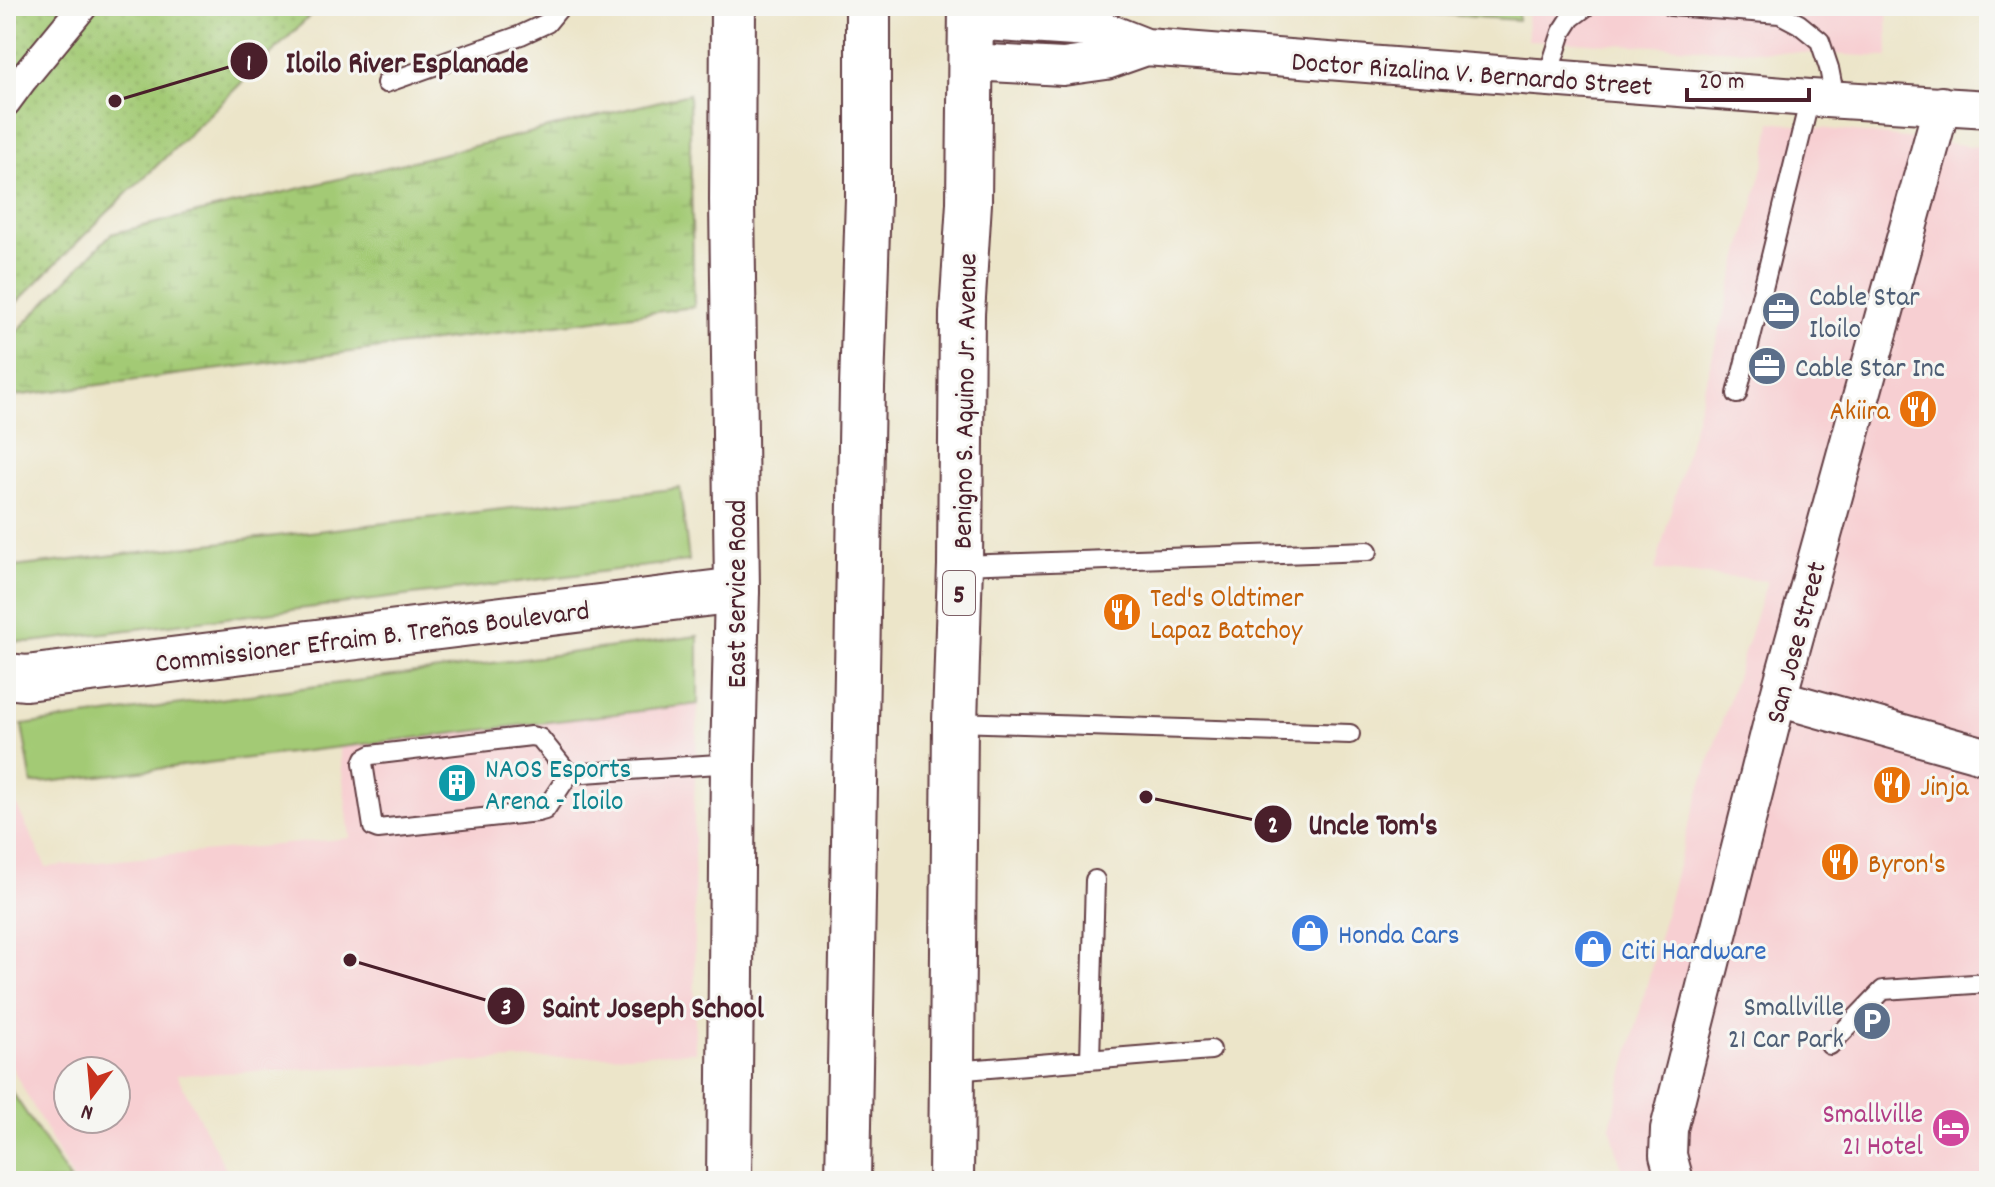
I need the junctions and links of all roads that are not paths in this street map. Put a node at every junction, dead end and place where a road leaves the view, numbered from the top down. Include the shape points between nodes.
1 (83, 6) edge
2 (561, 6) edge
3 (733, 6) edge
4 (868, 6) edge
5 (1587, 6) edge
6 (1671, 6) edge
7 (970, 30) edge
8 (1547, 78) junction
9 (386, 83) dead end
10 (1823, 98) junction
11 (6, 102) edge
12 (1942, 105) junction
13 (1989, 109) edge
14 (1737, 394) dead end
15 (1368, 551) dead end
16 (960, 565) junction
17 (737, 590) junction
18 (6, 676) edge
19 (1778, 698) junction
20 (955, 722) junction
21 (1350, 734) dead end
22 (1989, 757) edge
23 (733, 763) junction
24 (569, 774) junction
25 (1095, 880) dead end
26 (1989, 983) edge
27 (1830, 1045) dead end
28 (1211, 1050) dead end
29 (1090, 1060) junction
30 (953, 1071) junction
31 (729, 1181) edge
32 (848, 1181) edge
33 (951, 1181) edge
34 (1675, 1181) edge

1 - 11 street
2 - 9 lane via 547,23 521,35
3 - 17 main road, East Service Road
4 - 32 main road
5 - 8 lane via 1562,32
6 - 10 lane via 1780,14 1799,24 1820,41 1829,68
7 - 8 street, Doctor Rizalina V. Bernardo Street via 1063,67 1106,61 1146,47
7 - 16 main road, Benigno S. Aquino Jr. Avenue / 5
8 - 10 street, Doctor Rizalina V. Bernardo Street
10 - 12 street, Doctor Rizalina V. Bernardo Street
10 - 14 lane
12 - 13 street, Doctor Rizalina V. Bernardo Street
12 - 19 street, San Jose Street
15 - 16 lane
16 - 20 main road, Benigno S. Aquino Jr. Avenue / 5
17 - 18 main road, Commissioner Efraim B. Treñas Boulevard via 26,678
17 - 23 main road, East Service Road
19 - 22 street
19 - 34 street, San Jose Street via 1669,1129
20 - 21 lane
20 - 30 main road, Benigno S. Aquino Jr. Avenue / 5
23 - 24 lane
23 - 31 main road, East Service Road
24 - 24 lane via 540,738 531,736 371,755 363,763 373,827 378,829 545,810
25 - 29 lane
26 - 27 lane via 1883,990
28 - 29 lane
29 - 30 lane
30 - 33 main road, Benigno S. Aquino Jr. Avenue / 5

